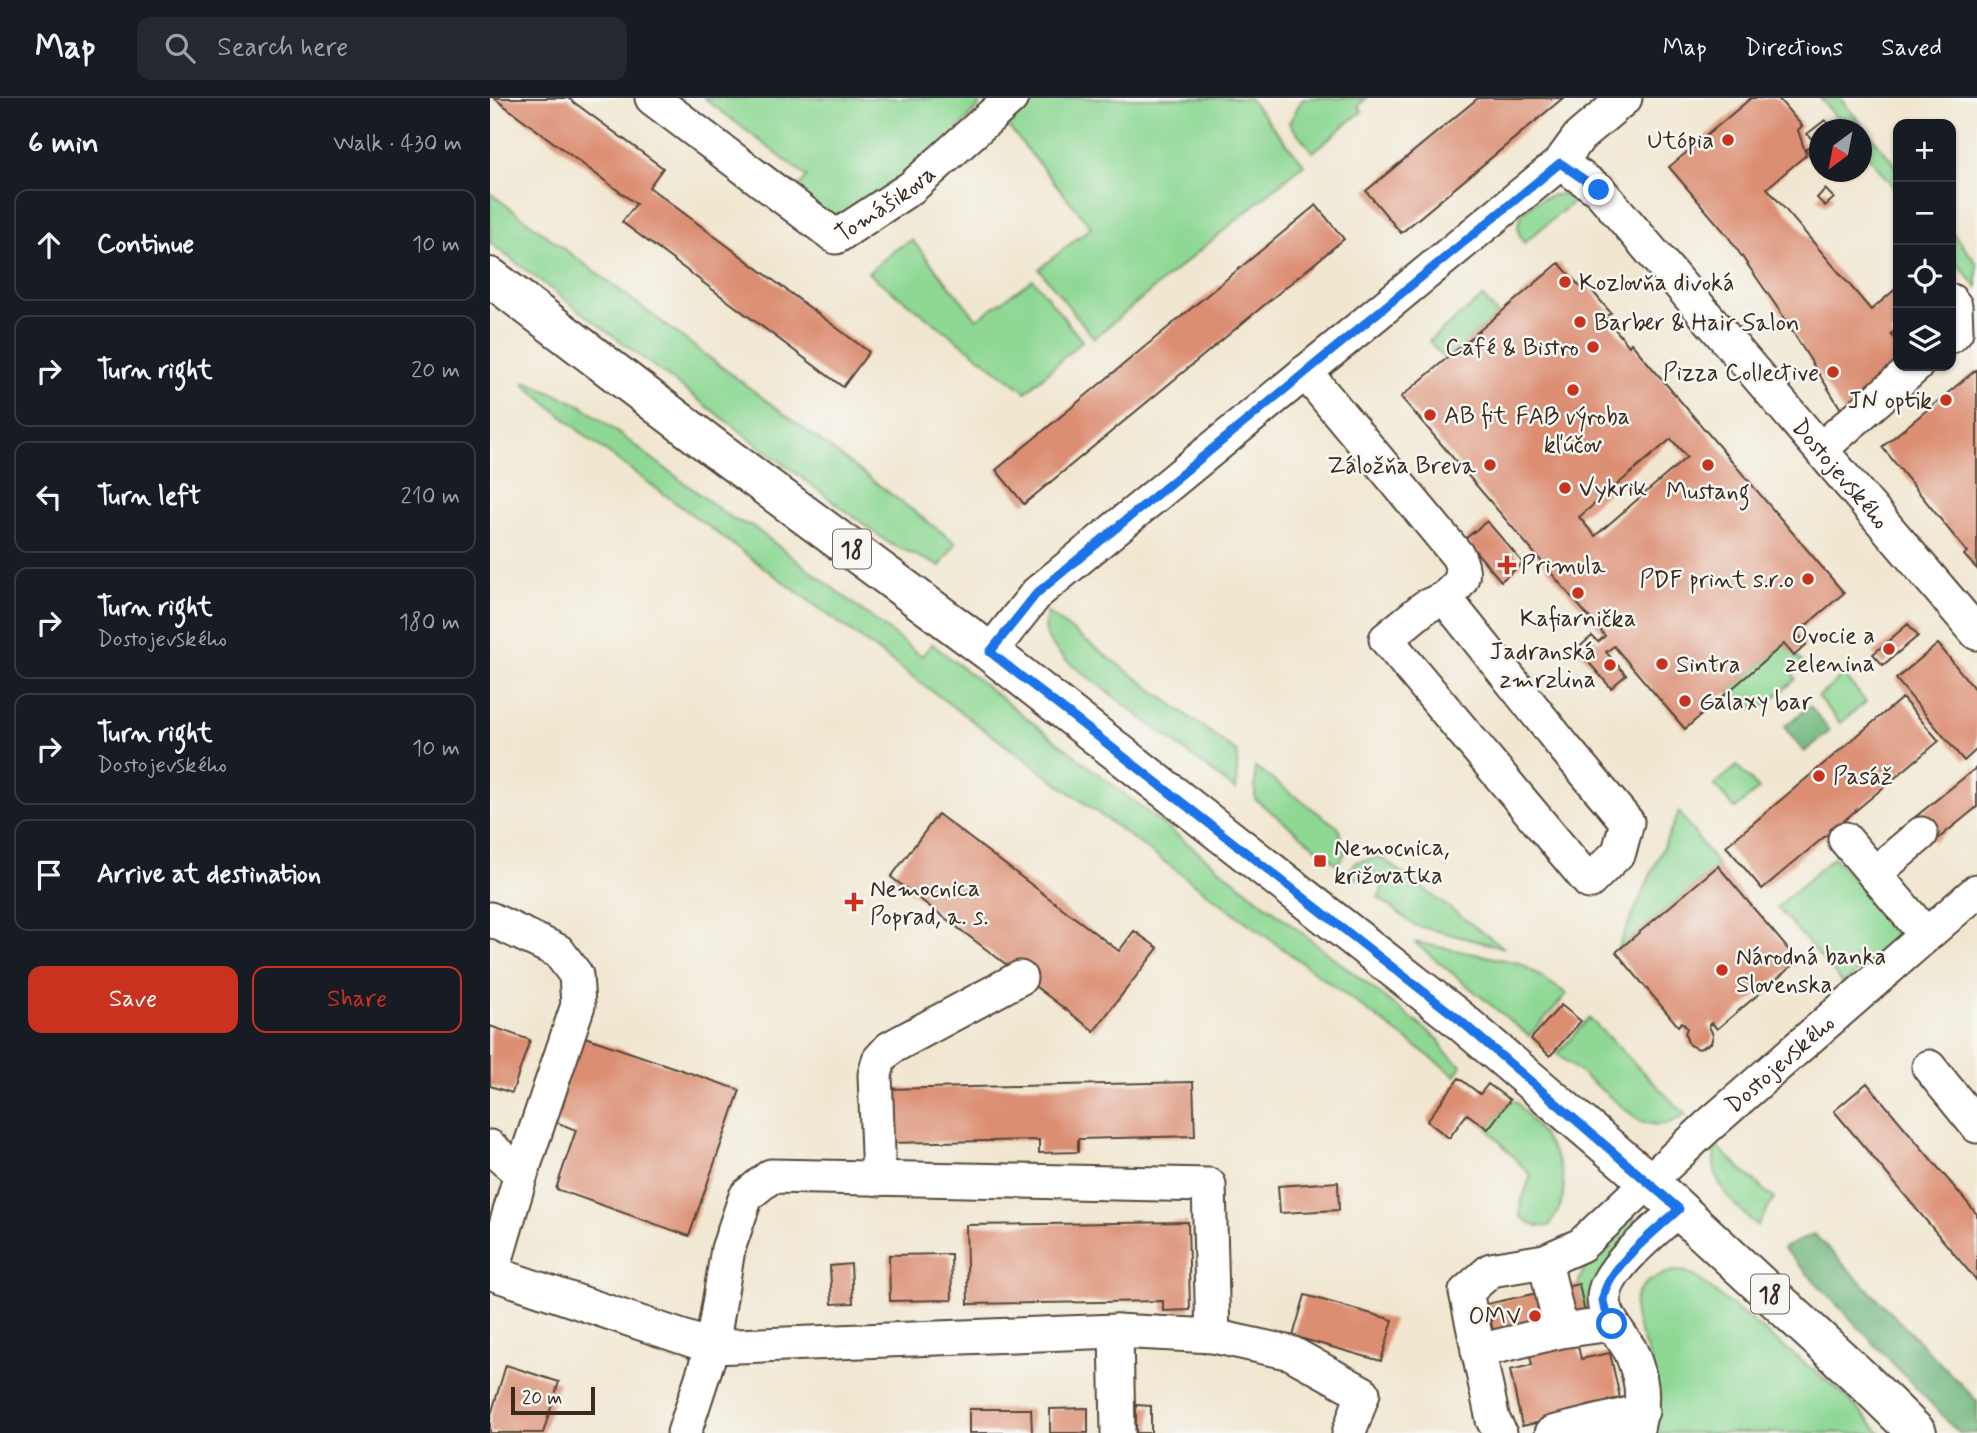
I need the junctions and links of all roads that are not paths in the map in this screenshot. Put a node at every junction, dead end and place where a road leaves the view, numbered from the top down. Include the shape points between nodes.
1 (652, 98) edge
2 (1011, 98) edge
3 (1625, 98) edge
4 (1560, 163) junction
5 (490, 277) edge
6 (1910, 371) edge
7 (1306, 372) junction
8 (1821, 449) junction
9 (1445, 598) junction
10 (1977, 633) edge
11 (990, 652) junction
12 (1921, 834) dead end
13 (1845, 839) dead end
14 (1874, 874) junction
15 (1977, 891) edge
16 (490, 919) edge
17 (1926, 935) junction
18 (1020, 978) dead end
19 (1929, 1067) dead end
20 (1977, 1126) edge
21 (490, 1147) edge
22 (522, 1174) junction
23 (879, 1179) junction
24 (1649, 1182) junction
25 (1679, 1209) junction
26 (1545, 1261) junction
27 (491, 1274) edge
28 (1612, 1324) junction
29 (1116, 1331) junction
30 (1561, 1331) junction
31 (1213, 1336) junction
32 (712, 1347) junction
33 (1478, 1351) junction
34 (1639, 1422) edge
35 (684, 1433) edge
36 (1118, 1433) edge
37 (1349, 1433) edge
38 (1500, 1433) edge
39 (1552, 1433) edge
40 (1917, 1433) edge

1 - 2 street, Tomášikova via 836,237 912,187
3 - 4 street via 1579,137
4 - 7 street
4 - 8 street, Dostojevského via 1599,190
5 - 11 main road, 18
6 - 8 street
7 - 9 street via 1458,556 1464,569 1461,582
7 - 11 street via 1037,593
8 - 10 street, Dostojevského
9 - 9 street via 1628,822 1619,852 1589,882 1386,639 1425,607
11 - 24 main road, 18 via 1466,1025
12 - 14 street
13 - 14 street
14 - 17 street
15 - 17 street, Dostojevského
16 - 22 street via 558,951 576,975 578,1005
17 - 24 street, Dostojevského
18 - 23 street via 890,1048 879,1060 875,1075
19 - 20 street
21 - 22 street
22 - 27 street
23 - 31 street via 1209,1185
23 - 32 street via 772,1176 746,1196 728,1249
24 - 25 main road, 18
24 - 26 street, Dostojevského via 1581,1245
25 - 28 street via 1619,1266 1608,1284 1602,1301
25 - 40 main road, 18
26 - 30 street
26 - 33 street, Dostojevského via 1491,1270 1466,1292
27 - 32 street
28 - 30 street
28 - 34 street via 1631,1351 1641,1381
29 - 31 street
29 - 32 street
29 - 36 street
30 - 33 street
31 - 37 street via 1291,1353 1363,1393
32 - 35 street
33 - 38 street
34 - 39 street

